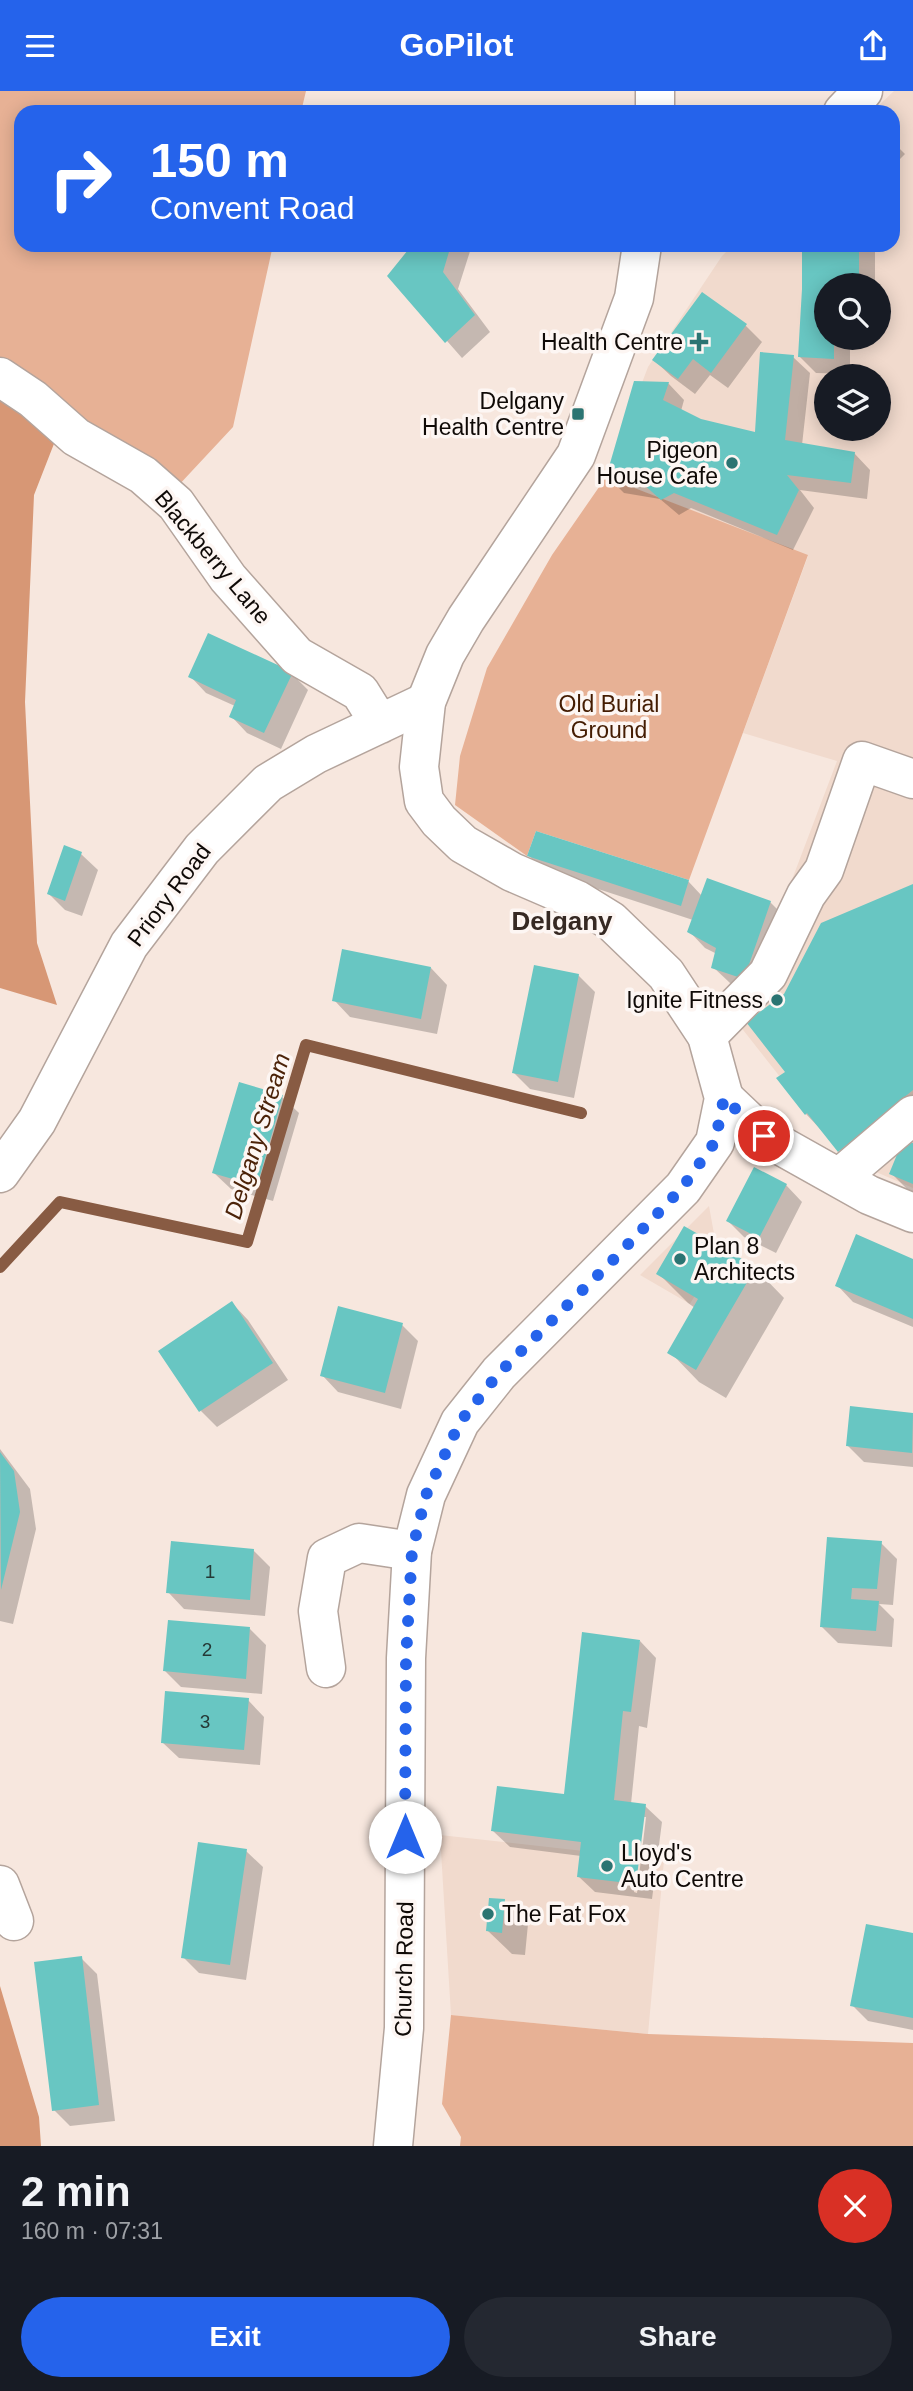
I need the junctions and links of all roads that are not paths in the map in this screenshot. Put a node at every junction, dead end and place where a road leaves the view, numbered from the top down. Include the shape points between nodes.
1 (863, 91) edge
2 (850, 105) edge
3 (641, 252) edge
4 (0, 377) edge
5 (426, 702) junction
6 (380, 724) junction
7 (913, 779) edge
8 (707, 1036) junction
9 (724, 1098) junction
10 (913, 1115) edge
11 (0, 1174) edge
12 (839, 1178) junction
13 (913, 1213) edge
14 (412, 1551) junction
15 (326, 1668) dead end
16 (0, 1885) edge
17 (14, 1921) dead end
18 (393, 2146) edge

1 - 2 main road
3 - 5 main road, Church Road via 634,298 576,455 466,619
4 - 6 main road, Blackberry Lane via 76,436 143,475 176,504 228,578 298,656 360,692
5 - 6 main road, Priory Road
5 - 8 main road, Church Road via 419,767 424,801 439,821 463,844 611,921 667,974
6 - 11 main road, Priory Road via 268,783 202,849 129,945 37,1121
7 - 8 main road via 862,761 824,870 806,895 768,974
8 - 9 main road, Church Road
9 - 12 main road via 764,1136
9 - 14 main road, Church Road via 715,1142 682,1188 499,1373 460,1422 426,1495
10 - 12 main road
12 - 13 main road
14 - 15 main road via 359,1543 327,1558 318,1611
14 - 18 main road, Church Road via 406,1658 404,2028
16 - 17 main road

